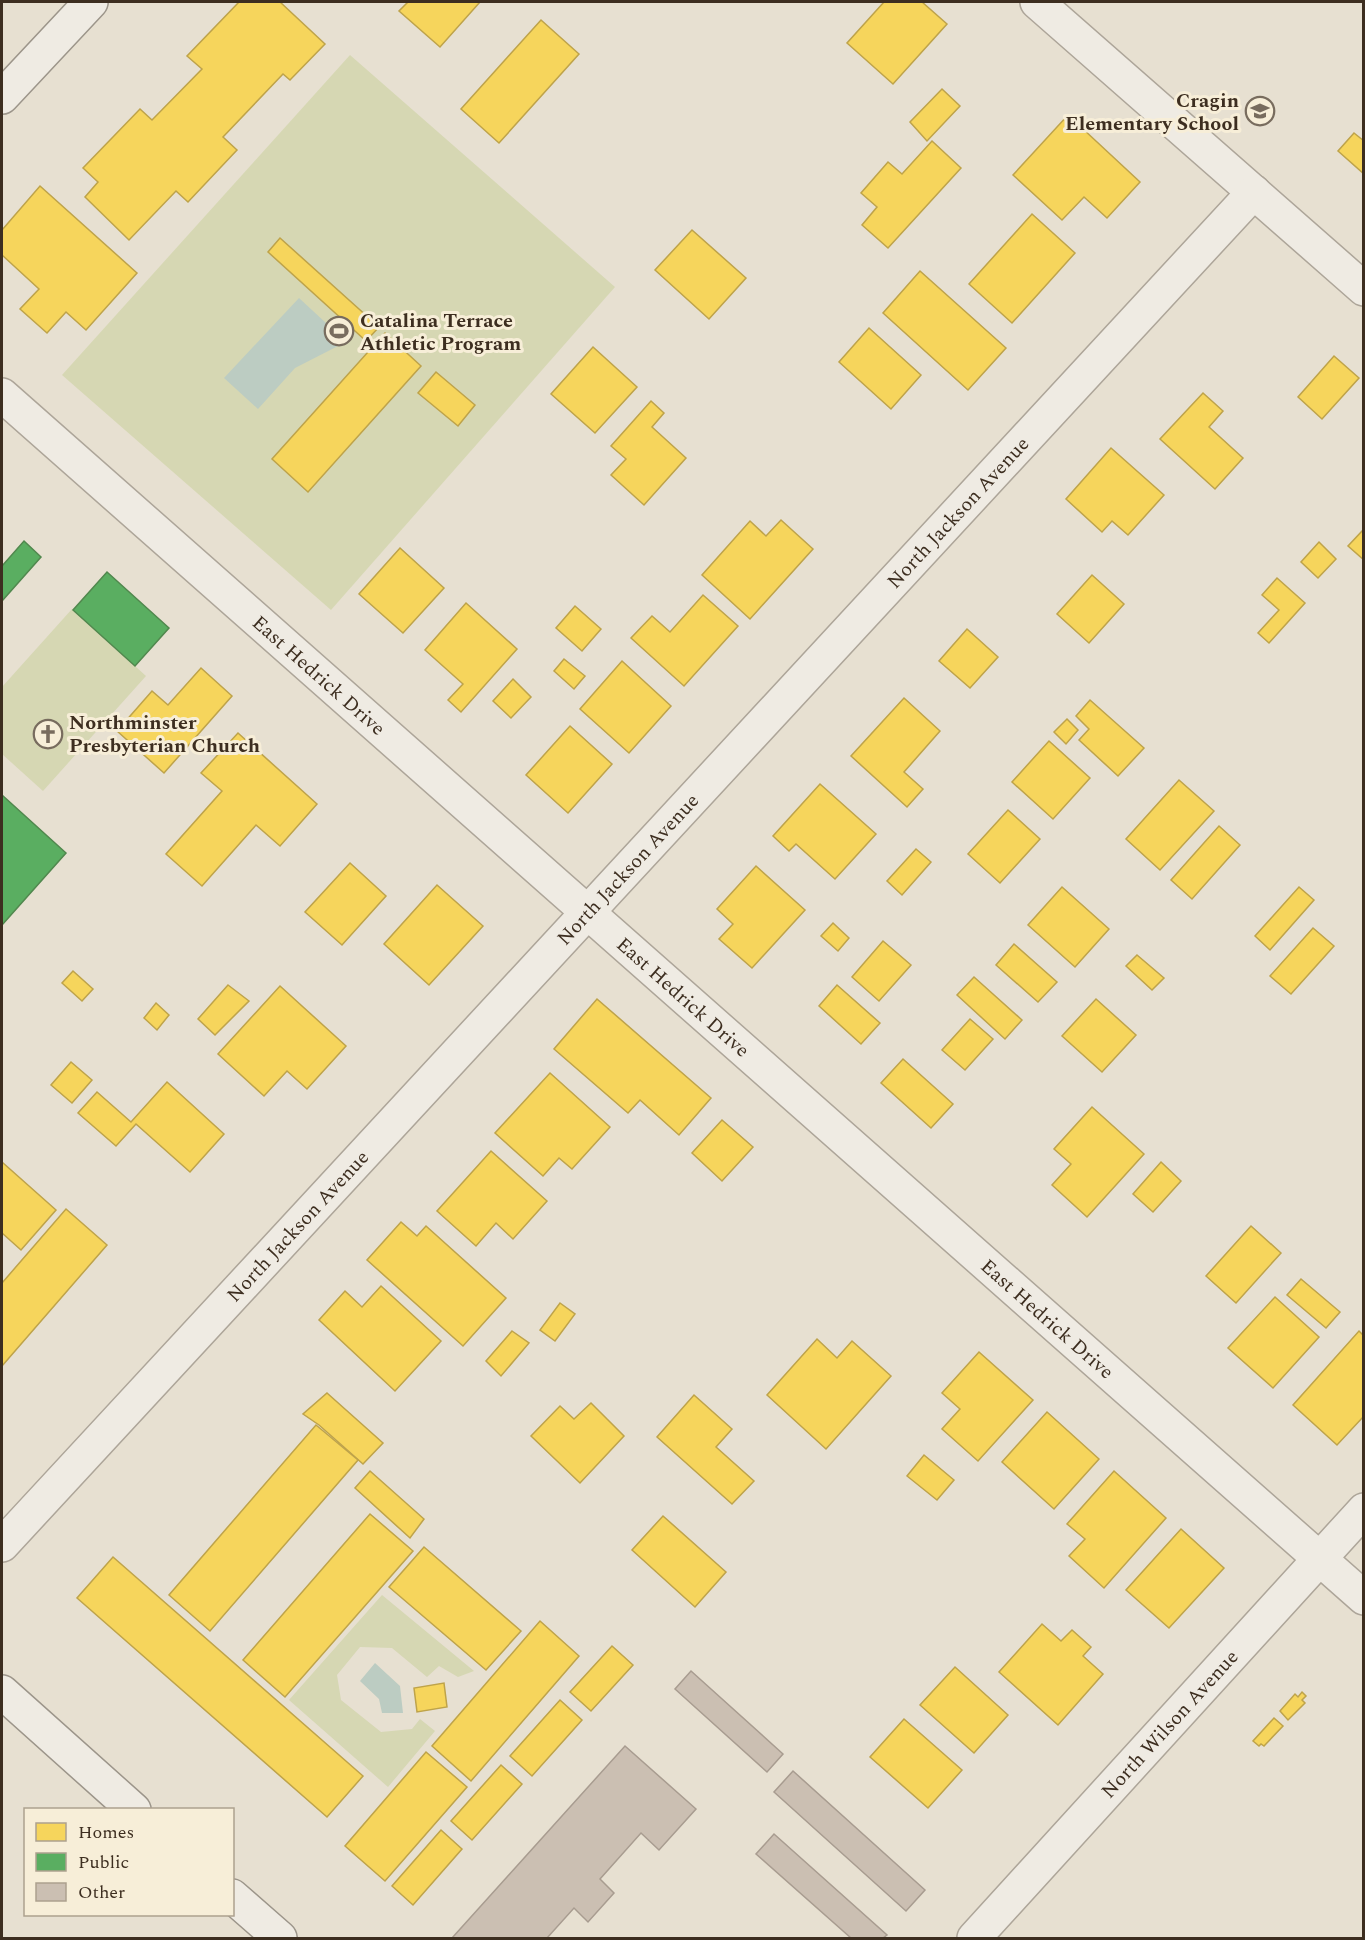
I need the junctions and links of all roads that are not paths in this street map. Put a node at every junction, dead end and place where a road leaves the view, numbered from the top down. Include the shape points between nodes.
1 (91, 2) edge
2 (1037, 2) edge
3 (2, 97) edge
4 (1254, 192) junction
5 (1364, 289) edge
6 (2, 395) edge
7 (586, 912) junction
8 (1364, 1510) edge
9 (2, 1545) edge
10 (1319, 1559) junction
11 (1364, 1598) edge
12 (2, 1692) edge
13 (133, 1808) edge
14 (234, 1898) edge
15 (280, 1938) edge
16 (974, 1938) edge

1 - 3 street
2 - 4 street
4 - 5 street
4 - 7 street, North Jackson Avenue
6 - 7 street, East Hedrick Drive
7 - 9 street, North Jackson Avenue
7 - 10 street, East Hedrick Drive
8 - 10 street, North Wilson Avenue
10 - 11 street, East Hedrick Drive
10 - 16 street, North Wilson Avenue
12 - 13 street
14 - 15 street

